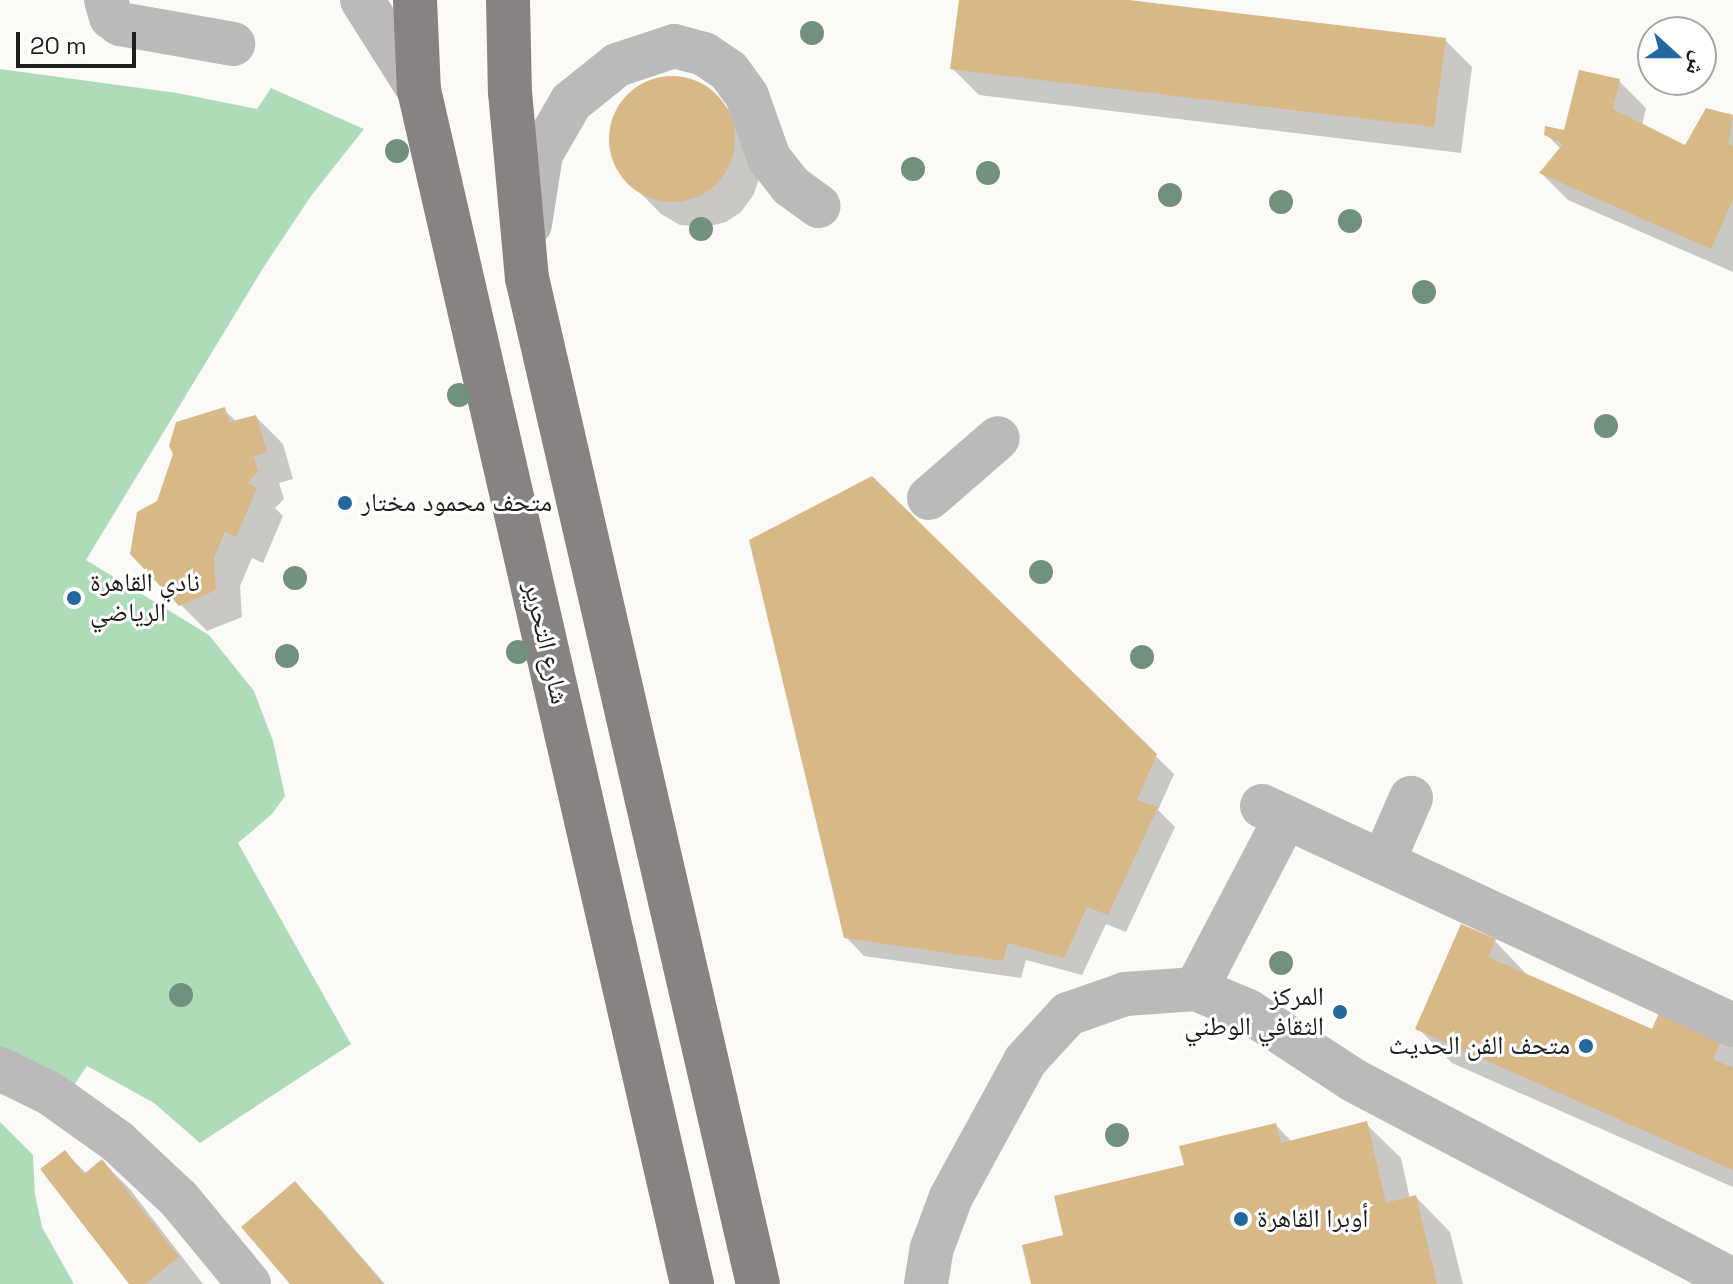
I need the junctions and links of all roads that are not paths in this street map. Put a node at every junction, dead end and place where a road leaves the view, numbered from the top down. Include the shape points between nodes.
1 (106, 0) edge
2 (362, 0) edge
3 (415, 0) edge
4 (508, 0) edge
5 (233, 44) dead end
6 (419, 90) junction
7 (819, 206) dead end
8 (527, 278) junction
9 (998, 438) dead end
10 (929, 498) dead end
11 (1411, 798) dead end
12 (1383, 862) junction
13 (1196, 989) junction
14 (1733, 1025) edge
15 (0, 1069) edge
16 (1655, 1240) junction
17 (1733, 1280) edge
18 (249, 1284) edge
19 (692, 1284) edge
20 (758, 1284) edge
21 (926, 1284) edge
22 (1664, 1284) edge

1 - 5 street via 111,17 120,24
2 - 6 street
3 - 6 main road, شارع التحرير
4 - 8 main road via 511,107
6 - 19 main road, شارع التحرير
7 - 8 street via 791,186 769,158 747,96 729,71 704,54 674,46 617,65 571,102 541,154
8 - 20 main road
9 - 10 street
11 - 12 street
12 - 13 street via 1274,812
12 - 14 street
13 - 16 street via 1248,1011 1353,1080
13 - 21 street via 1125,994 1068,1014 1025,1061 951,1197 932,1248
15 - 18 street via 51,1094 118,1142 179,1199
16 - 17 street
16 - 22 street

